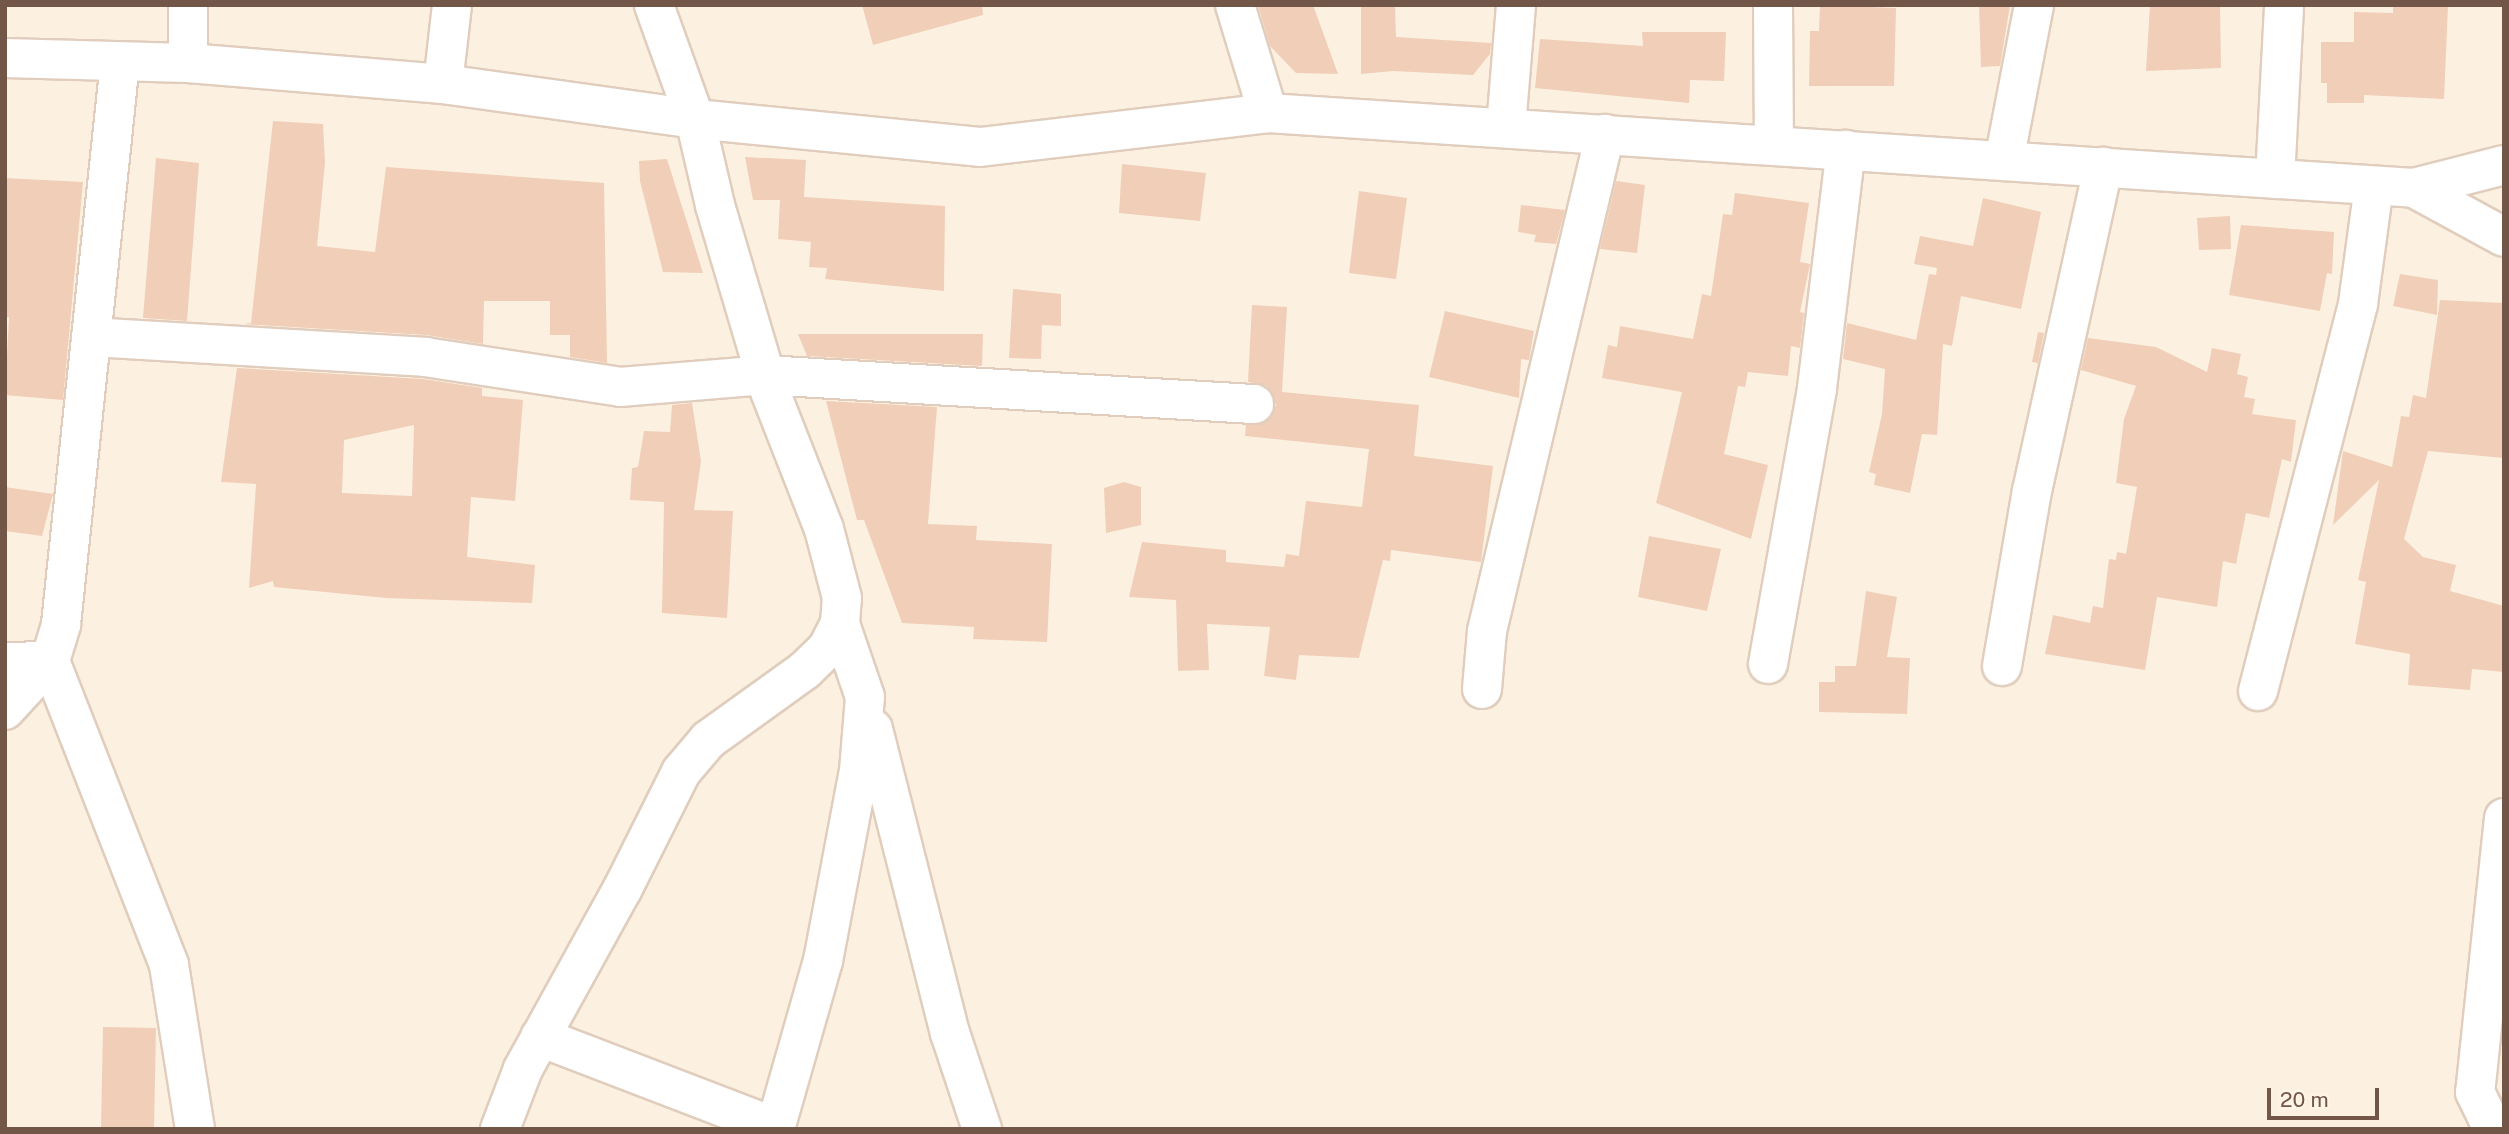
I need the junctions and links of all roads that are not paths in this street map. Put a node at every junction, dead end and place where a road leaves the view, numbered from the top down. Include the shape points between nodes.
1 (188, 5) edge
2 (452, 5) edge
3 (654, 5) edge
4 (1235, 5) edge
5 (1516, 5) edge
6 (1773, 5) edge
7 (2034, 5) edge
8 (2284, 5) edge
9 (5, 58) edge
10 (120, 62) junction
11 (188, 63) junction
12 (443, 84) junction
13 (1268, 113) junction
14 (695, 119) junction
15 (1506, 127) junction
16 (1605, 134) junction
17 (1774, 145) junction
18 (1846, 150) junction
19 (2004, 161) junction
20 (2504, 165) edge
21 (2103, 167) junction
22 (2275, 179) junction
23 (2374, 186) junction
24 (2414, 188) junction
25 (2504, 237) edge
26 (91, 337) junction
27 (765, 375) junction
28 (1254, 404) dead end
29 (840, 624) junction
30 (50, 661) junction
31 (5, 662) edge
32 (1768, 664) dead end
33 (2002, 666) dead end
34 (1482, 688) dead end
35 (2258, 691) dead end
36 (865, 697) junction
37 (5, 710) edge
38 (2504, 818) edge
39 (540, 1037) junction
40 (775, 1128) edge
41 (2504, 1128) edge
42 (195, 1129) edge
43 (500, 1129) edge
44 (982, 1129) edge

1 - 11 street
2 - 12 street
3 - 14 street
4 - 13 street
5 - 15 street
6 - 17 street
7 - 19 street
8 - 22 street
9 - 10 street
10 - 11 street
10 - 26 street
11 - 12 street
12 - 14 street
13 - 14 street via 980,147
13 - 15 street
14 - 27 street
15 - 16 street
16 - 17 street
16 - 34 street via 1487,631
17 - 18 street
18 - 19 street
18 - 32 street via 1817,388
19 - 21 street
20 - 24 street
21 - 22 street
21 - 33 street via 2032,491
22 - 23 street
23 - 24 street
23 - 35 street via 2358,304
24 - 25 street
26 - 27 street via 425,357 620,387
26 - 30 street via 61,624
27 - 28 street
27 - 29 street via 824,529 842,598
29 - 36 street
29 - 39 street via 827,649 805,670 708,740 681,772
30 - 31 street
30 - 37 street
30 - 42 street via 169,965
36 - 40 street via 859,771 823,961
36 - 44 street via 950,1033
38 - 41 street via 2475,1092 2488,1119
39 - 40 street
39 - 43 street

